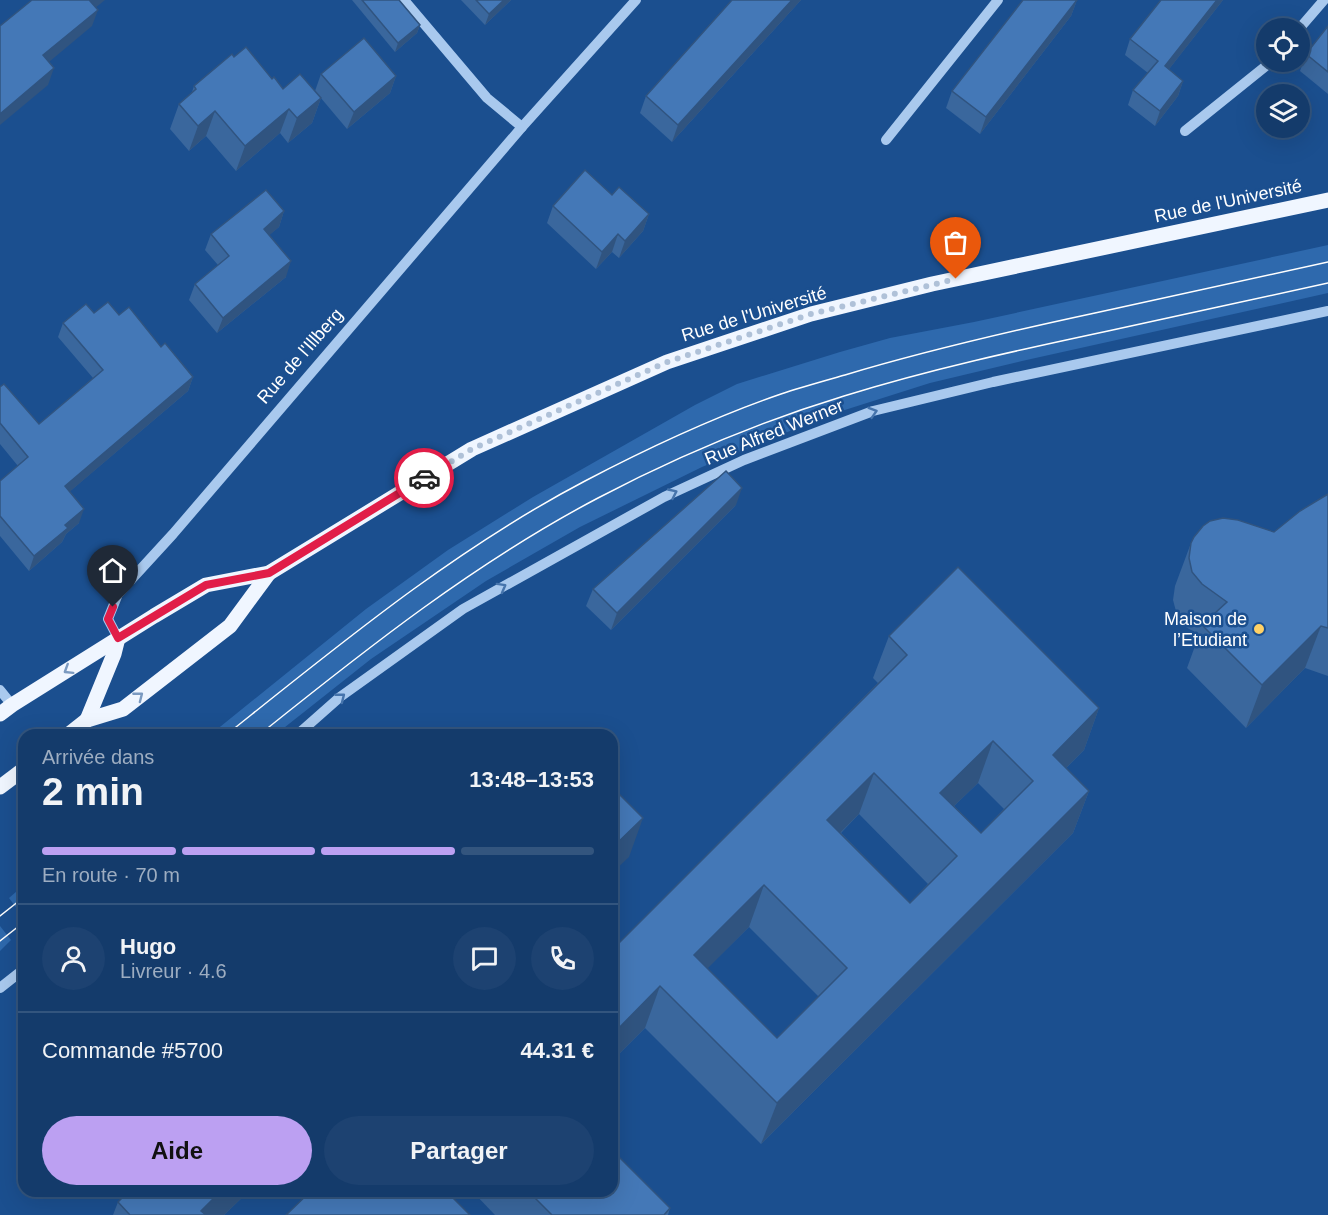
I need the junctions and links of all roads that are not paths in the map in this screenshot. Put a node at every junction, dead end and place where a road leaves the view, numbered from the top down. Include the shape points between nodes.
1 (404, 0) edge
2 (636, 0) edge
3 (998, 0) edge
4 (1324, 0) edge
5 (1308, 18) edge
6 (1258, 72) edge
7 (522, 128) junction
8 (1185, 130) dead end
9 (886, 140) dead end
10 (1328, 200) edge
11 (1328, 310) edge
12 (269, 573) junction
13 (118, 638) junction
14 (0, 690) edge
15 (6, 710) edge
16 (87, 720) junction
17 (76, 729) edge
18 (304, 729) edge
19 (18, 774) edge
20 (0, 787) edge
21 (18, 974) edge
22 (0, 988) edge

1 - 7 street via 487,98
2 - 7 street, Rue de l'Illberg
3 - 9 street
4 - 5 street
6 - 8 street
7 - 13 street, Rue de l'Illberg via 118,594 108,619
10 - 12 main road, Rue de l'Université via 932,284 811,314 667,362 472,449
18 -> 11 street, Rue Alfred Werner via 340,697 463,609 664,497 744,460 873,411
12 - 13 main road, Rue de l'Université via 206,585
16 -> 12 main road, Rue de l'Université via 123,709 230,626
13 -> 15 main road
13 - 16 main road
14 - 15 street
16 - 17 main road
19 - 20 main road
21 - 22 street

